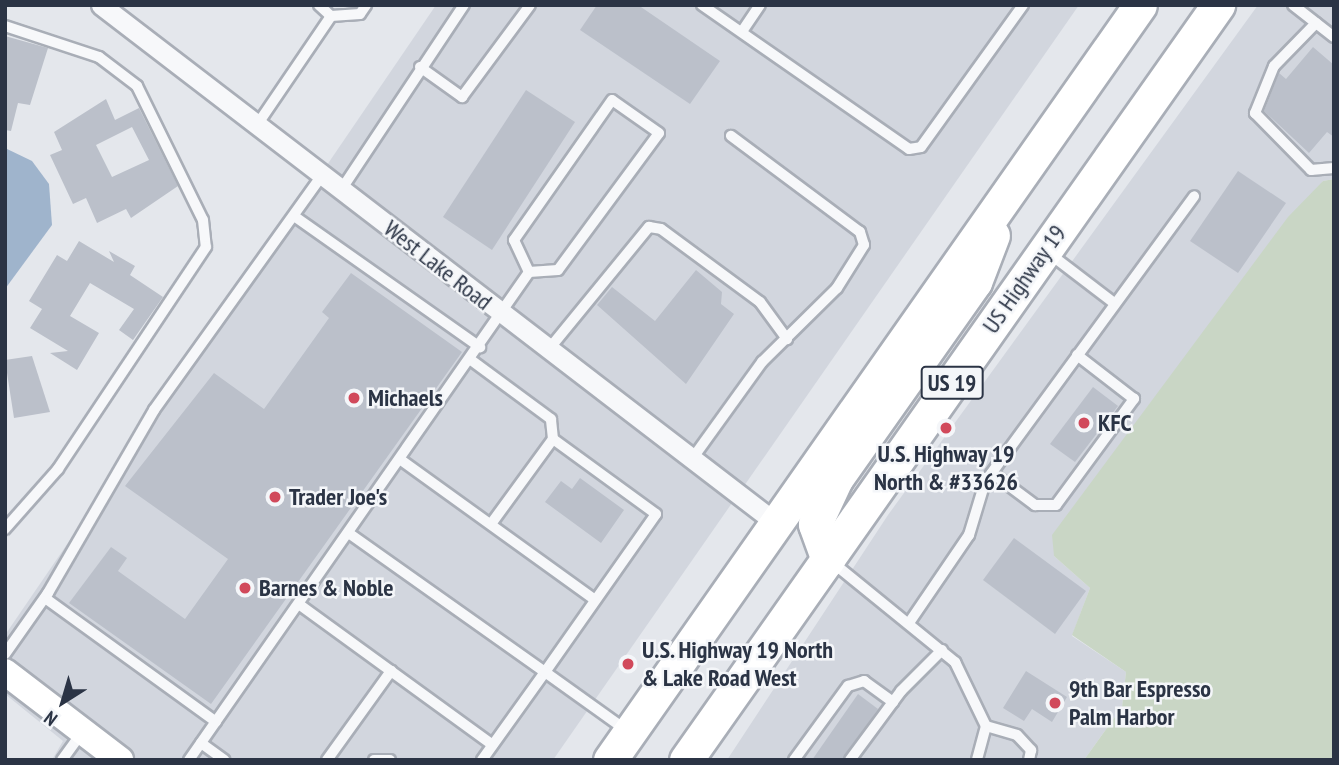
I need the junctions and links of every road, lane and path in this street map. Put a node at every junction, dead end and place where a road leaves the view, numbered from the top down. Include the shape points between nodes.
1 (101, 5) edge
2 (319, 5) edge
3 (366, 5) edge
4 (464, 5) edge
5 (530, 5) edge
6 (702, 5) edge
7 (760, 5) edge
8 (1023, 5) edge
9 (1140, 5) edge
10 (1218, 5) edge
11 (1293, 5) edge
12 (331, 16) junction
13 (1316, 23) junction
14 (5, 26) edge
15 (743, 30) junction
16 (1334, 37) edge
17 (420, 67) junction
18 (257, 125) junction
19 (732, 136) dead end
20 (1334, 168) edge
21 (322, 175) junction
22 (1011, 187) junction
23 (341, 190) junction
24 (1194, 196) dead end
25 (294, 216) junction
26 (1045, 250) junction
27 (529, 272) junction
28 (1114, 303) junction
29 (502, 315) junction
30 (787, 339) junction
31 (480, 346) junction
32 (548, 350) junction
33 (1077, 355) junction
34 (471, 360) junction
35 (553, 439) junction
36 (692, 459) junction
37 (401, 460) junction
38 (992, 474) junction
39 (776, 523) junction
40 (491, 524) junction
41 (5, 529) edge
42 (350, 534) junction
43 (828, 560) junction
44 (45, 598) junction
45 (595, 600) junction
46 (300, 605) junction
47 (911, 621) junction
48 (942, 650) junction
49 (5, 654) edge
50 (391, 671) junction
51 (5, 672) edge
52 (545, 672) junction
53 (893, 702) junction
54 (216, 722) junction
55 (986, 726) junction
56 (82, 731) junction
57 (629, 732) junction
58 (201, 743) junction
59 (493, 745) junction
60 (62, 760) edge
61 (120, 760) edge
62 (189, 760) edge
63 (224, 760) edge
64 (327, 760) edge
65 (374, 760) edge
66 (390, 760) edge
67 (482, 760) edge
68 (610, 760) edge
69 (686, 760) edge
70 (794, 760) edge
71 (850, 760) edge
72 (977, 760) edge
73 (1029, 760) edge

1 - 18 street, West Lake Road
2 - 12 lane
3 - 12 lane via 360,14
4 - 17 lane
5 - 17 lane via 462,97
6 - 15 lane
7 - 15 lane
8 - 15 lane via 921,147 909,149
9 - 22 highway, US 19
10 - 26 highway, US Highway 19 / US 19
11 - 13 lane
12 - 18 lane
13 - 16 lane
13 - 20 lane via 1264,81 1255,113 1311,170
14 - 41 lane via 99,57 137,86 203,220 206,247 58,469
17 - 23 lane
18 - 21 street, West Lake Road
19 - 30 lane via 860,232 864,245 837,288
21 - 23 street, West Lake Road
21 - 25 lane
22 - 39 highway, US 19
22 - 43 highway via 975,282 836,479 815,524
23 - 29 street, West Lake Road
24 - 28 lane
25 - 31 lane
25 - 44 lane via 154,410
26 - 28 lane
26 - 43 highway, US Highway 19 / US 19
27 - 27 lane via 558,270 659,133 612,100 514,240
27 - 29 lane
28 - 33 lane
29 - 31 lane
29 - 32 street, West Lake Road
30 - 32 lane via 760,302 649,227 610,267
30 - 36 lane via 762,362
31 - 34 lane
32 - 36 street, West Lake Road
33 - 38 lane
33 - 38 lane via 1134,399 1056,505 1035,505
34 - 35 lane via 551,419
34 - 37 lane
35 - 40 lane
35 - 45 lane via 656,514
36 - 39 street, West Lake Road
37 - 40 lane
37 - 42 lane
38 - 47 lane via 969,535
39 - 57 highway, US 19
40 - 45 lane
42 - 46 lane
42 - 52 lane
43 - 47 lane
43 - 69 highway, US Highway 19 / US 19
44 - 49 lane
44 - 54 lane
45 - 52 lane
46 - 50 lane
46 - 54 lane
47 - 48 lane
48 - 53 lane
48 - 55 lane
50 - 59 lane
50 - 64 lane
51 - 56 street
52 - 57 lane
52 - 59 lane
53 - 70 lane via 864,681 848,686
53 - 71 lane
54 - 58 lane
55 - 72 lane
55 - 73 lane via 1017,735 1031,750
56 - 60 lane
56 - 61 street
57 - 68 highway, US 19
58 - 62 lane
58 - 63 lane
59 - 67 lane
65 - 66 lane

